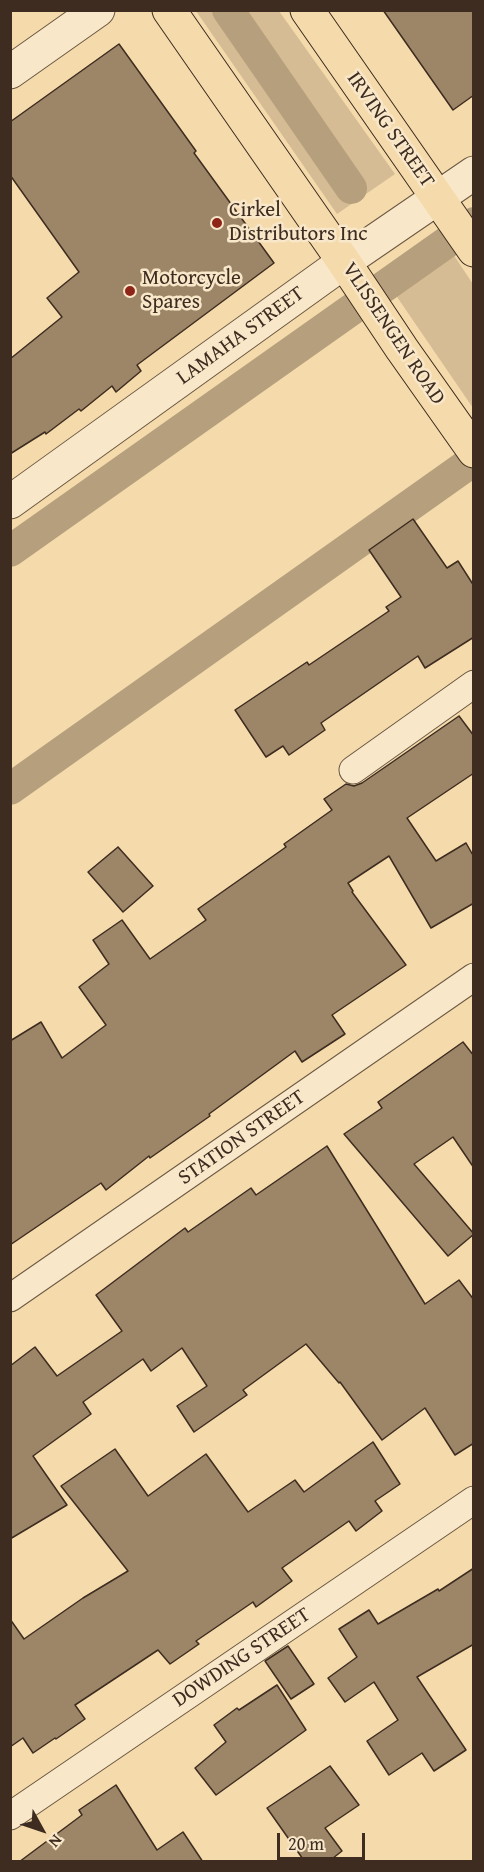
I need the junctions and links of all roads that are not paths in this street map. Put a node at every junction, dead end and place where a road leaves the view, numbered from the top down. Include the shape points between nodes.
1 (99, 10) edge
2 (169, 10) edge
3 (307, 10) edge
4 (10, 72) edge
5 (474, 173) edge
6 (444, 207) junction
7 (473, 249) edge
8 (344, 262) junction
9 (467, 442) edge
10 (10, 502) edge
11 (474, 684) edge
12 (353, 770) dead end
13 (474, 977) edge
14 (10, 1298) edge
15 (474, 1500) edge
16 (10, 1816) edge

1 - 4 street
2 - 8 main road, VLISSENGEN ROAD
3 - 6 main road, IRVING STREET
5 - 6 street, LAMAHA STREET
6 - 7 main road, IRVING STREET
6 - 8 street, LAMAHA STREET
8 - 9 main road, VLISSENGEN ROAD
8 - 10 street, LAMAHA STREET
11 - 12 street
13 - 14 street, STATION STREET
15 - 16 street, DOWDING STREET

